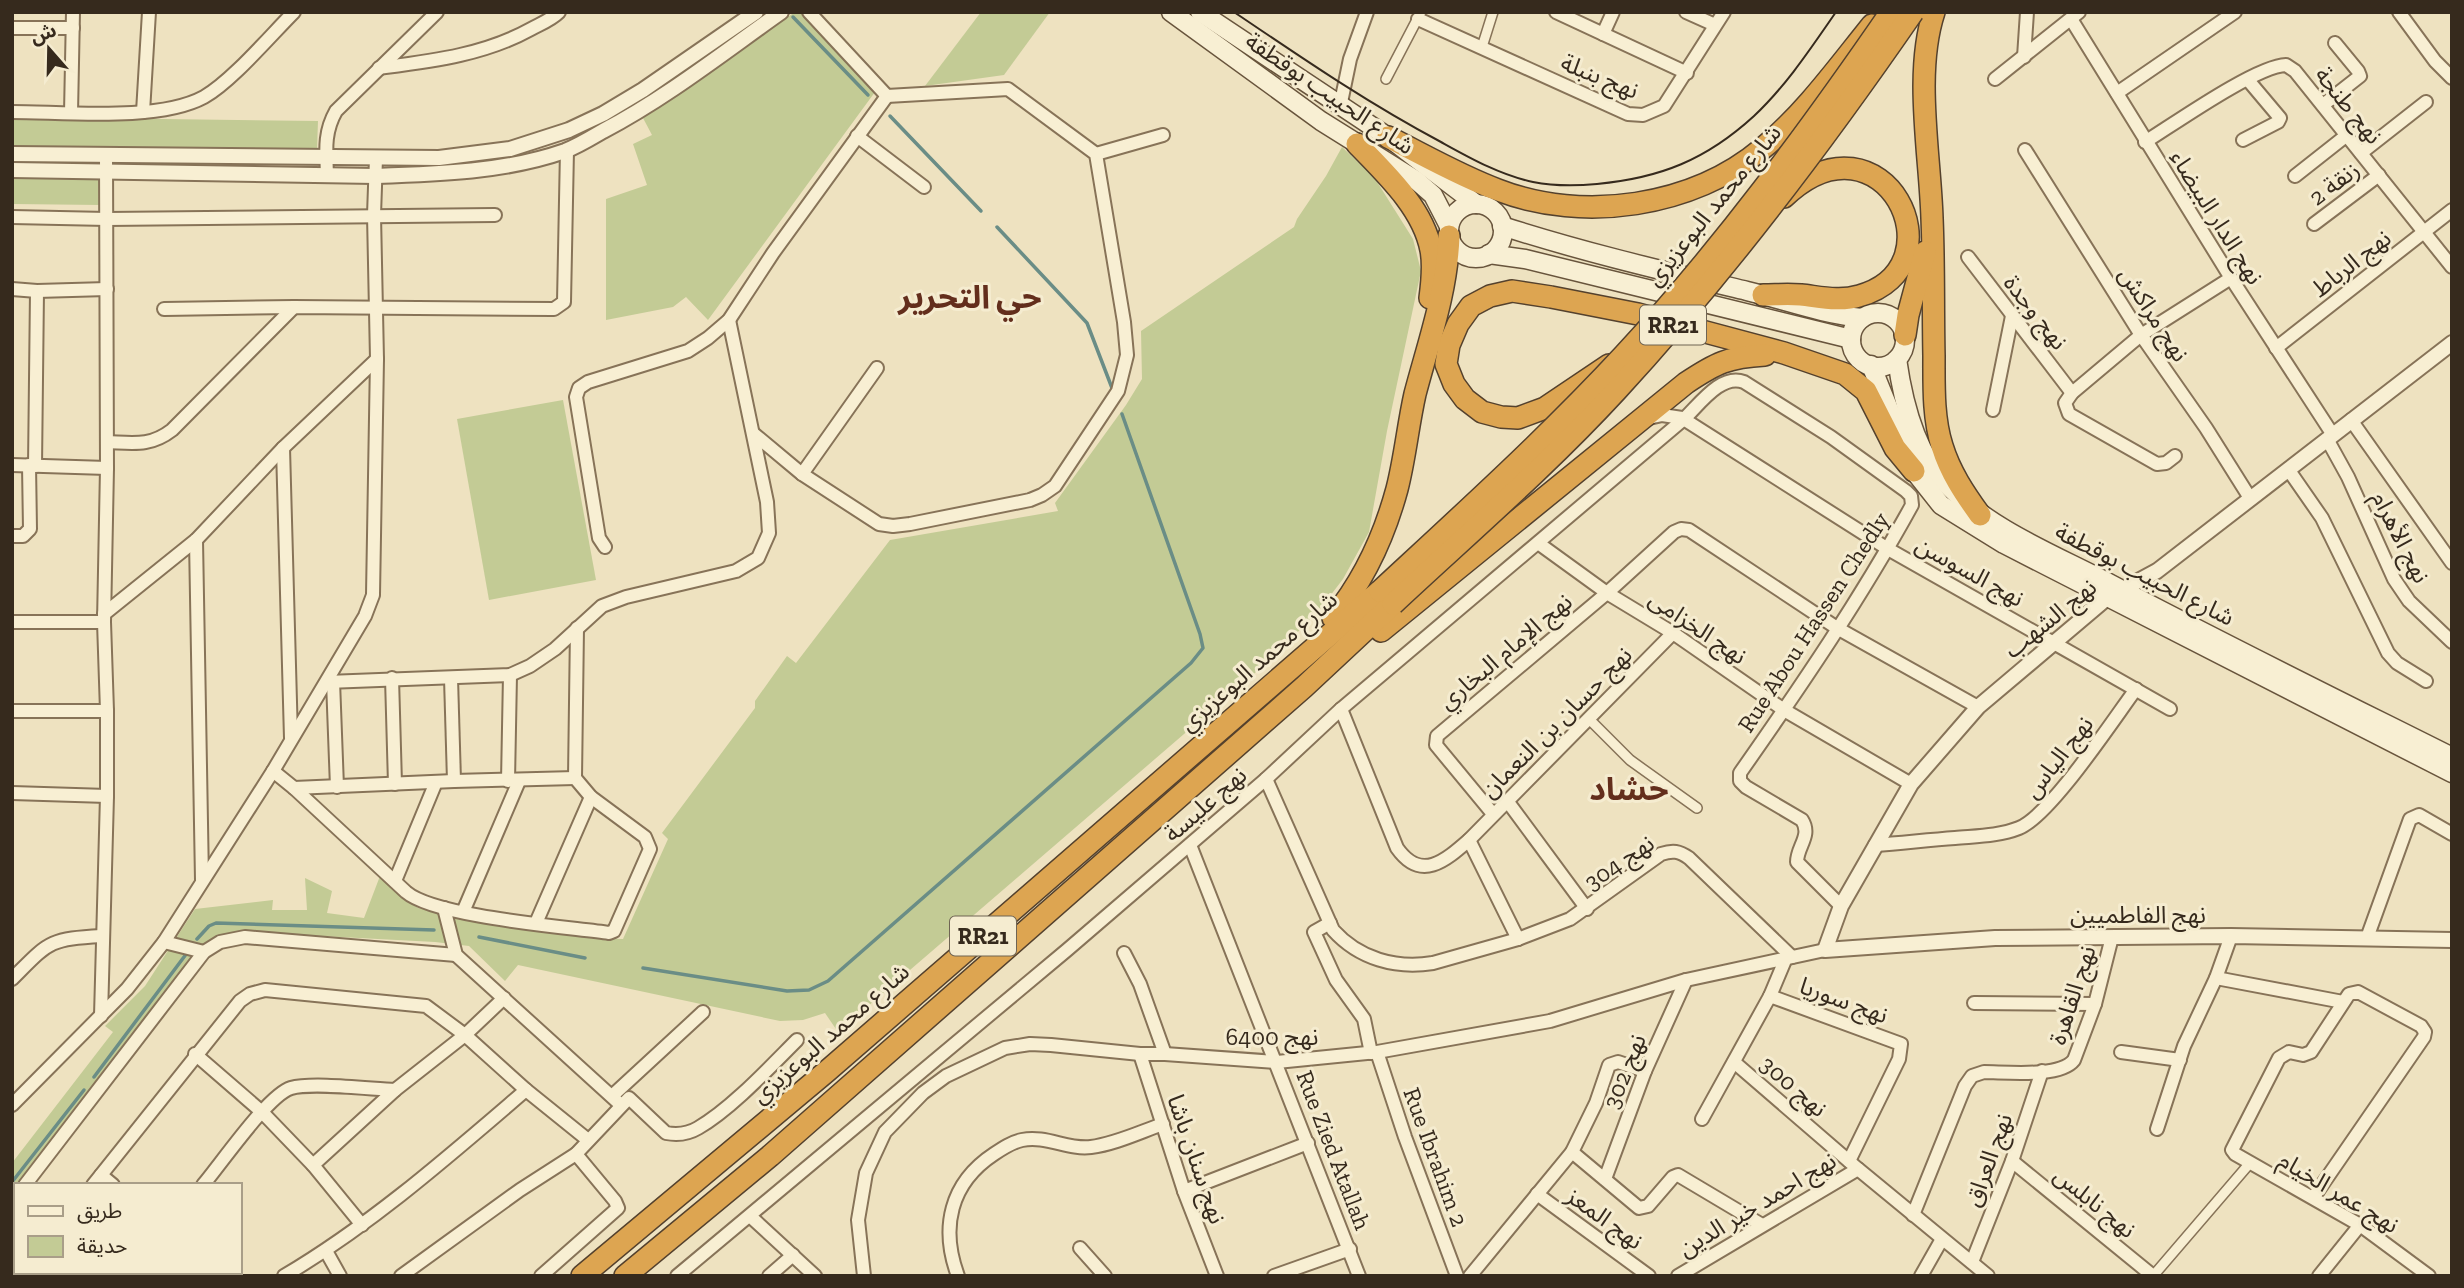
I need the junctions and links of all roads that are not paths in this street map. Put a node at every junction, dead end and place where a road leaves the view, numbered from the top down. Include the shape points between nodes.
1 (73, 12) edge
2 (149, 12) edge
3 (294, 12) edge
4 (437, 12) edge
5 (559, 12) edge
6 (756, 12) edge
7 (780, 12) edge
8 (809, 12) edge
9 (1171, 12) edge
10 (1200, 12) edge
11 (1367, 12) edge
12 (1493, 12) edge
13 (1556, 12) edge
14 (1614, 12) edge
15 (1686, 12) edge
16 (1724, 12) edge
17 (1882, 12) edge
18 (1891, 12) edge
19 (1913, 12) edge
20 (1934, 12) edge
21 (2027, 12) edge
22 (2235, 12) edge
23 (2399, 12) edge
24 (1420, 16) edge
25 (2075, 16) edge
26 (1714, 25) junction
27 (12, 28) edge
28 (73, 28) junction
29 (1603, 34) junction
30 (2335, 43) dead end
31 (1482, 47) junction
32 (2024, 57) junction
33 (379, 68) junction
34 (1687, 73) junction
35 (2452, 78) edge
36 (1386, 79) dead end
37 (1995, 79) dead end
38 (2248, 80) junction
39 (2117, 93) junction
40 (887, 96) junction
41 (2426, 102) dead end
42 (2323, 106) junction
43 (1340, 107) junction
44 (12, 112) edge
45 (143, 112) junction
46 (71, 113) junction
47 (1163, 135) dead end
48 (2347, 135) junction
49 (857, 136) junction
50 (1388, 137) junction
51 (2243, 140) dead end
52 (2145, 142) junction
53 (1357, 144) junction
54 (567, 150) junction
55 (2025, 150) dead end
56 (2361, 153) junction
57 (12, 154) edge
58 (1096, 154) junction
59 (107, 155) junction
60 (326, 158) junction
61 (376, 158) junction
62 (12, 170) edge
63 (107, 171) junction
64 (327, 174) junction
65 (2379, 175) junction
66 (375, 176) junction
67 (2295, 176) dead end
68 (924, 187) dead end
69 (1476, 204) junction
70 (2452, 210) edge
71 (374, 215) junction
72 (495, 215) dead end
73 (12, 217) edge
74 (1932, 218) junction
75 (107, 219) junction
76 (1760, 219) junction
77 (2314, 224) dead end
78 (1502, 226) junction
79 (1449, 231) junction
80 (2425, 232) junction
81 (1489, 254) junction
82 (1968, 257) dead end
83 (2452, 267) edge
84 (2231, 278) junction
85 (12, 289) edge
86 (107, 289) junction
87 (37, 291) junction
88 (1763, 295) junction
89 (294, 307) junction
90 (377, 308) junction
91 (164, 309) dead end
92 (2012, 316) junction
93 (1862, 318) junction
94 (729, 320) junction
95 (1905, 335) junction
96 (2141, 335) junction
97 (1851, 340) junction
98 (2452, 343) edge
99 (2276, 348) junction
100 (1784, 353) junction
101 (1625, 354) junction
102 (377, 359) junction
103 (1897, 359) junction
104 (1423, 365) junction
105 (1871, 365) junction
106 (877, 368) dead end
107 (1686, 383) junction
108 (2072, 393) junction
109 (1993, 410) dead end
110 (1643, 419) junction
111 (1683, 419) junction
112 (2351, 420) junction
113 (754, 434) junction
114 (2330, 437) junction
115 (107, 442) junction
116 (284, 448) junction
117 (2175, 456) dead end
118 (12, 465) edge
119 (32, 466) junction
120 (107, 468) junction
121 (2288, 469) junction
122 (1914, 471) junction
123 (802, 474) junction
124 (2250, 498) junction
125 (1980, 515) junction
126 (12, 537) edge
127 (196, 540) junction
128 (1538, 543) junction
129 (605, 547) dead end
130 (1888, 549) junction
131 (2452, 563) edge
132 (1607, 593) junction
133 (2115, 594) junction
134 (1386, 597) junction
135 (104, 618) junction
136 (12, 622) edge
137 (577, 628) junction
138 (1837, 628) junction
139 (1673, 633) junction
140 (2452, 642) edge
141 (2055, 643) junction
142 (1290, 667) junction
143 (510, 675) junction
144 (392, 678) junction
145 (451, 678) junction
146 (2426, 681) dead end
147 (330, 682) junction
148 (1304, 687) junction
149 (2136, 689) junction
150 (1978, 707) junction
151 (1341, 709) junction
152 (2170, 709) dead end
153 (1784, 710) junction
154 (12, 711) edge
155 (107, 711) junction
156 (1589, 719) junction
157 (291, 739) junction
158 (2452, 757) edge
159 (273, 771) junction
160 (2452, 773) edge
161 (575, 778) junction
162 (1266, 779) junction
163 (454, 781) junction
164 (513, 781) junction
165 (436, 782) junction
166 (395, 784) junction
167 (1911, 784) junction
168 (337, 787) junction
169 (294, 788) junction
170 (12, 793) edge
171 (107, 796) junction
172 (592, 797) junction
173 (1508, 802) junction
174 (1697, 808) dead end
175 (1493, 814) junction
176 (2452, 834) edge
177 (1469, 841) junction
178 (1189, 845) junction
179 (1875, 845) junction
180 (202, 881) junction
181 (395, 881) junction
182 (1842, 906) junction
183 (444, 908) junction
184 (1587, 909) junction
185 (463, 912) junction
186 (536, 923) junction
187 (1330, 923) junction
188 (102, 936) junction
189 (2231, 936) junction
190 (2112, 937) junction
191 (2367, 938) junction
192 (1518, 939) junction
193 (2452, 940) edge
194 (164, 942) junction
195 (1825, 950) junction
196 (204, 952) junction
197 (1124, 953) dead end
198 (456, 955) junction
199 (1789, 958) junction
200 (2216, 978) junction
201 (12, 979) edge
202 (1686, 980) junction
203 (1770, 996) junction
204 (504, 998) junction
205 (2343, 1002) junction
206 (1974, 1003) dead end
207 (2095, 1004) junction
208 (703, 1013) dead end
209 (101, 1016) junction
210 (465, 1035) junction
211 (797, 1041) dead end
212 (1374, 1052) junction
213 (2121, 1052) dead end
214 (195, 1054) junction
215 (1140, 1054) junction
216 (1165, 1054) junction
217 (2180, 1060) junction
218 (1277, 1062) junction
219 (1734, 1062) junction
220 (1646, 1071) junction
221 (2042, 1072) junction
222 (911, 1082) junction
223 (395, 1090) junction
224 (526, 1090) junction
225 (923, 1093) junction
226 (616, 1101) junction
227 (12, 1105) edge
228 (262, 1112) junction
229 (1702, 1119) dead end
230 (1163, 1124) junction
231 (2157, 1129) dead end
232 (588, 1140) junction
233 (1308, 1143) junction
234 (1572, 1152) junction
235 (576, 1154) junction
236 (2011, 1161) junction
237 (2250, 1163) junction
238 (313, 1164) junction
239 (1854, 1165) junction
240 (1605, 1179) junction
241 (97, 1180) edge
242 (27, 1183) edge
243 (205, 1183) edge
244 (1184, 1191) junction
245 (1537, 1194) junction
246 (2313, 1198) junction
247 (1913, 1215) junction
248 (750, 1216) junction
249 (362, 1225) junction
250 (1762, 1225) junction
251 (2360, 1225) junction
252 (1942, 1239) junction
253 (1080, 1248) dead end
254 (1350, 1249) junction
255 (326, 1251) junction
256 (793, 1255) junction
257 (1972, 1262) junction
258 (2147, 1274) edge
259 (284, 1276) edge
260 (341, 1276) edge
261 (401, 1276) edge
262 (541, 1276) edge
263 (582, 1276) edge
264 (625, 1276) edge
265 (677, 1276) edge
266 (769, 1276) edge
267 (815, 1276) edge
268 (864, 1276) edge
269 (958, 1276) edge
270 (1105, 1276) edge
271 (1217, 1276) edge
272 (1274, 1276) edge
273 (1359, 1276) edge
274 (1457, 1276) edge
275 (1470, 1276) edge
276 (1649, 1276) edge
277 (1678, 1276) edge
278 (1921, 1276) edge
279 (1988, 1276) edge
280 (2319, 1276) edge
281 (2429, 1276) edge

1 - 28 street
2 - 45 street
3 - 45 street via 204,96
4 - 33 street
5 - 33 street via 489,49
6 - 61 street via 643,90 569,130 510,149 439,158
7 - 54 street via 637,113
8 - 40 street
9 - 53 main road, شارع الحبيب بوقطفة
10 - 43 main road, شارع الحبيب بوقطفة
11 - 43 street via 1350,59
12 - 31 street
13 - 29 street
14 - 29 street
15 - 26 street
16 - 26 street, نهج بنبلة
17 - 50 highway via 1763,148 1704,185 1648,201 1598,207 1529,200 1498,191
18 - 101 highway, شارع محمد البوعزيزي / RR21, bridge via 1746,210
19 - 76 highway, شارع محمد البوعزيزي / RR21, bridge via 1852,101
20 - 74 highway via 1926,35 1925,107
21 - 32 street
22 - 39 street
23 - 35 street
24 - 31 street, نهج بنبلة
24 - 36 street
25 - 32 street, نهج الدار البيضاء
25 - 39 street, نهج الدار البيضاء
26 - 34 street, نهج بنبلة
27 - 28 street
28 - 46 street
29 - 34 street
30 - 42 street via 2360,76
31 - 34 street, نهج بنبلة via 1628,114 1643,116 1664,106
32 - 37 street, نهج الدار البيضاء
33 - 60 street via 336,111 327,131
38 - 42 street, نهج طنجة via 2286,65
38 - 51 street via 2280,118
38 - 52 street, نهج طنجة
39 - 52 street, نهج الدار البيضاء
40 - 49 street
40 - 58 street via 1008,89
41 - 56 street
42 - 48 street, نهج طنجة
43 - 50 main road, شارع الحبيب بوقطفة
44 - 46 street
45 - 46 street
47 - 58 street
48 - 56 street, نهج طنجة
48 - 67 street
49 - 68 street
49 - 94 street
50 - 69 main road, شارع الحبيب بوقطفة
52 - 84 street, نهج الدار البيضاء
53 - 79 main road, شارع الحبيب بوقطفة via 1433,195
53 - 104 highway via 1409,202 1431,249
54 - 66 street via 487,168
54 - 90 street via 564,302 560,307
55 - 96 street, نهج مراكش
56 - 65 street, نهج طنجة
57 - 59 street
58 - 123 street via 1127,355 1118,391 1055,486 1030,500 893,526 879,524
59 - 60 street
59 - 63 street
60 - 61 street
60 - 64 street
61 - 66 street
62 - 63 street
63 - 64 street
63 - 75 street
64 - 66 street
65 - 77 street, زنقة 2
65 - 80 street, نهج طنجة
66 - 71 street
69 - 78 main road via 1493,210
69 - 79 main road via 1456,213
70 - 80 street, نهج الرباط
71 - 72 street
71 - 75 street
71 - 90 street
73 - 75 street
74 - 95 highway
74 - 125 highway via 1934,381 1941,444 1960,488
75 - 86 street
76 - 88 highway via 1799,183 1823,170 1845,167 1869,173 1897,196 1906,214 1909,240 1895,276 1858,297
76 - 134 highway, شارع محمد البوعزيزي / RR21, bridge via 1608,399 1532,475
78 - 81 main road via 1500,242
78 - 88 main road
79 - 81 main road via 1464,256
79 - 104 highway via 1448,269
80 - 83 street, نهج طنجة
80 - 99 street, نهج الرباط
81 - 97 main road
82 - 92 street, نهج وجدة
84 - 96 street
84 - 99 street, نهج الدار البيضاء
85 - 87 street
86 - 87 street
86 - 115 street
87 - 119 street
88 - 93 main road via 1836,316
89 - 90 street
89 - 91 street
89 - 115 street via 160,440
90 - 102 street
92 - 108 street, نهج وجدة
92 - 109 street
93 - 95 main road via 1888,315 1896,319
93 - 97 main road
94 - 113 street
94 - 129 street via 688,351 579,388 576,397 598,538
95 - 103 main road
96 - 108 street
96 - 124 street, نهج مراكش
97 - 105 main road via 1856,356
98 - 112 street, نهج الشهب
99 - 114 street, نهج الدار البيضاء
100 - 101 highway via 1638,314 1512,291 1471,306 1458,324 1446,364 1465,399 1482,412 1518,418 1545,408
100 - 107 highway via 1736,357
100 - 122 highway via 1845,374 1866,391 1895,448
101 - 134 highway, شارع محمد البوعزيزي / RR21, bridge
102 - 116 street
102 - 147 street via 373,595
103 - 105 main road via 1885,366
103 - 125 main road, شارع الحبيب بوقطفة via 1906,405 1928,460 1945,484
104 - 142 highway via 1397,487 1378,547 1354,592
105 - 122 main road, شارع الحبيب بوقطفة
106 - 123 street
107 - 110 highway
107 - 111 street via 1680,403
108 - 117 street via 2065,405 2069,414 2157,464
110 - 111 street via 1662,415
110 - 148 highway via 1422,600
111 - 128 street, نهج عليسة
111 - 130 street, نهج السوسن
111 - 130 street, Rue Abou Hassen Chedly via 1720,385 1737,379 1831,437 1911,496 1912,505
112 - 114 street, نهج الشهب
112 - 131 street
113 - 123 street
113 - 137 street via 769,533 758,558 736,571 602,606
114 - 121 street, نهج الشهب
114 - 140 street, نهج الأهرام via 2394,579 2409,601
115 - 120 street
116 - 127 street
116 - 157 street
118 - 119 street
119 - 120 street
119 - 126 street via 30,529 23,536
120 - 135 street
121 - 124 street, نهج الشهب
121 - 146 street via 2322,518 2388,653
122 - 133 main road, شارع الحبيب بوقطفة via 1941,505 1964,520 2004,544
124 - 133 street, نهج الشهب via 2157,571
125 - 133 main road, شارع الحبيب بوقطفة
127 - 135 street
127 - 180 street
128 - 132 street, نهج الخزامى
128 - 151 street, نهج عليسة
130 - 138 street, Rue Abou Hassen Chedly
130 - 141 street, نهج السوسن
132 - 138 street, نهج الإمام البخاري via 1674,532 1689,530
132 - 139 street, نهج الخزامى
132 - 175 street, نهج الإمام البخاري via 1437,736 1436,745
133 - 141 street, نهج الشهب
133 - 158 main road, شارع الحبيب بوقطفة
133 - 160 main road, شارع الحبيب بوقطفة
134 - 142 highway, شارع محمد البوعزيزي / RR21
134 - 148 highway, شارع محمد البوعزيزي / RR21
135 - 136 street
135 - 155 street
137 - 143 street via 555,649
137 - 161 street
138 - 150 street
138 - 153 street, Rue Abou Hassen Chedly
139 - 153 street, نهج الخزامى
139 - 156 street, نهج حسان بن النعمان
141 - 149 street, نهج السوسن
141 - 150 street, نهج الشهب
142 - 263 highway, شارع محمد البوعزيزي / RR21 via 826,1072
143 - 145 street
143 - 164 street
144 - 145 street
144 - 147 street
144 - 166 street
145 - 163 street
147 - 157 street
147 - 168 street
148 - 264 highway, شارع محمد البوعزيزي / RR21 via 770,1156
149 - 152 street, نهج السوسن
149 - 179 street, نهج الياس via 2034,820 2021,828
150 - 167 street, نهج الشهب
151 - 162 street, نهج عليسة
151 - 177 street, نهج حسان بن النعمان via 1404,857 1422,867 1432,866
153 - 167 street, نهج الخزامى
153 - 182 street, Rue Abou Hassen Chedly via 1740,773 1740,780 1802,820 1806,835 1797,862
154 - 155 street
155 - 171 street
156 - 173 street, نهج حسان بن النعمان
156 - 174 street via 1630,760
157 - 159 street
159 - 169 street
159 - 180 street
161 - 164 street
161 - 172 street
162 - 178 street, نهج عليسة
162 - 187 street, نهج 304
163 - 164 street
163 - 165 street
164 - 185 street
165 - 166 street
165 - 181 street
166 - 168 street
167 - 179 street, نهج الشهب
168 - 169 street
169 - 181 street
170 - 171 street
171 - 188 street
172 - 186 street
172 - 186 street via 645,837 650,849 617,928 609,933
173 - 175 street, نهج حسان بن النعمان
173 - 184 street
175 - 177 street, نهج حسان بن النعمان
176 - 191 street via 2419,816 2410,819
177 - 192 street
178 - 218 street, Rue Zied Atallah
178 - 222 street, نهج عليسة
179 - 182 street, نهج الشهب
180 - 194 street
181 - 183 street via 412,897
182 - 195 street, نهج الشهب
183 - 185 street
183 - 198 street
184 - 192 street, نهج 304
184 - 199 street, نهج 304 via 1661,854 1680,852
185 - 186 street
187 - 192 street, نهج 304 via 1360,953 1396,965 1433,962
187 - 212 street, Rue Ibrahim 2 via 1314,932 1336,980 1364,1019
188 - 201 street via 56,940
188 - 209 street
189 - 190 street, نهج الفاطميين
189 - 191 street, نهج الفاطميين
189 - 200 street
190 - 195 street, نهج الفاطميين via 1996,938
190 - 207 street, نهج القاهرة
191 - 193 street, نهج الفاطميين
194 - 196 street
194 - 209 street
195 - 199 street, نهج 6400
196 - 198 street via 220,942 244,937
196 - 242 street
197 - 216 street
198 - 204 street
199 - 202 street, نهج 6400
199 - 203 street, نهج 300
200 - 205 street
200 - 217 street
202 - 212 street, نهج 6400 via 1550,1021
202 - 220 street, نهج 302
203 - 219 street, نهج 300
203 - 239 street, نهج سوريا via 1900,1044 1899,1059
204 - 210 street
204 - 226 street
205 - 237 street, نهج عمر الخيام via 2311,1052 2289,1052 2279,1058 2234,1143 2233,1152
205 - 246 street via 2352,992 2363,993 2425,1032
206 - 207 street
207 - 221 street, نهج القاهرة via 2074,1060 2056,1071
208 - 226 street
209 - 227 street
210 - 214 street via 418,1004 265,990 240,1001
210 - 223 street
210 - 224 street
211 - 226 street via 731,1102 689,1132 666,1133 630,1098
212 - 218 street, نهج 6400
212 - 274 street, Rue Ibrahim 2
213 - 217 street
214 - 228 street
214 - 241 street
215 - 216 street, نهج 6400
215 - 225 street, نهج 6400 via 1018,1045 971,1063
215 - 230 street, نهج سنان باشا
216 - 218 street, نهج 6400
217 - 231 street
218 - 233 street, Rue Zied Atallah
219 - 229 street, نهج 300
219 - 239 street, نهج 300
220 - 234 street via 1618,1062 1609,1065
220 - 240 street, نهج 302
221 - 236 street, نهج العراق
221 - 247 street via 1984,1072 1970,1079
222 - 225 street
222 - 248 street, نهج عليسة
223 - 228 street via 298,1087 281,1093
223 - 238 street
224 - 232 street
224 - 249 street
225 - 268 street, نهج 6400 via 885,1132 866,1173 858,1220
226 - 232 street
228 - 238 street
228 - 243 street
230 - 244 street, نهج سنان باشا
230 - 269 street via 1093,1147 1022,1140 983,1161 964,1182 950,1213 949,1241
232 - 235 street
233 - 244 street
233 - 254 street, Rue Zied Atallah
234 - 240 street
234 - 245 street
235 - 261 street
235 - 262 street via 618,1208
236 - 257 street, نهج العراق
236 - 258 street, نهج نابلس
237 - 246 street, نهج عمر الخيام
237 - 258 street
238 - 249 street
239 - 247 street, نهج 300
239 - 250 street, نهج احمد خير الدين
240 - 250 street via 1643,1208 1678,1175
244 - 271 street, نهج سنان باشا
245 - 275 street
245 - 276 street, نهج المعز
246 - 251 street, نهج عمر الخيام
247 - 252 street, نهج 300
248 - 256 street
248 - 265 street, نهج عليسة
249 - 255 street
250 - 277 street, نهج احمد خير الدين
251 - 280 street
251 - 281 street, نهج عمر الخيام
252 - 257 street, نهج 300
252 - 278 street
253 - 270 street
254 - 272 street
254 - 273 street, Rue Zied Atallah
255 - 259 street
255 - 260 street
256 - 266 street
256 - 267 street
257 - 279 street, نهج 300

